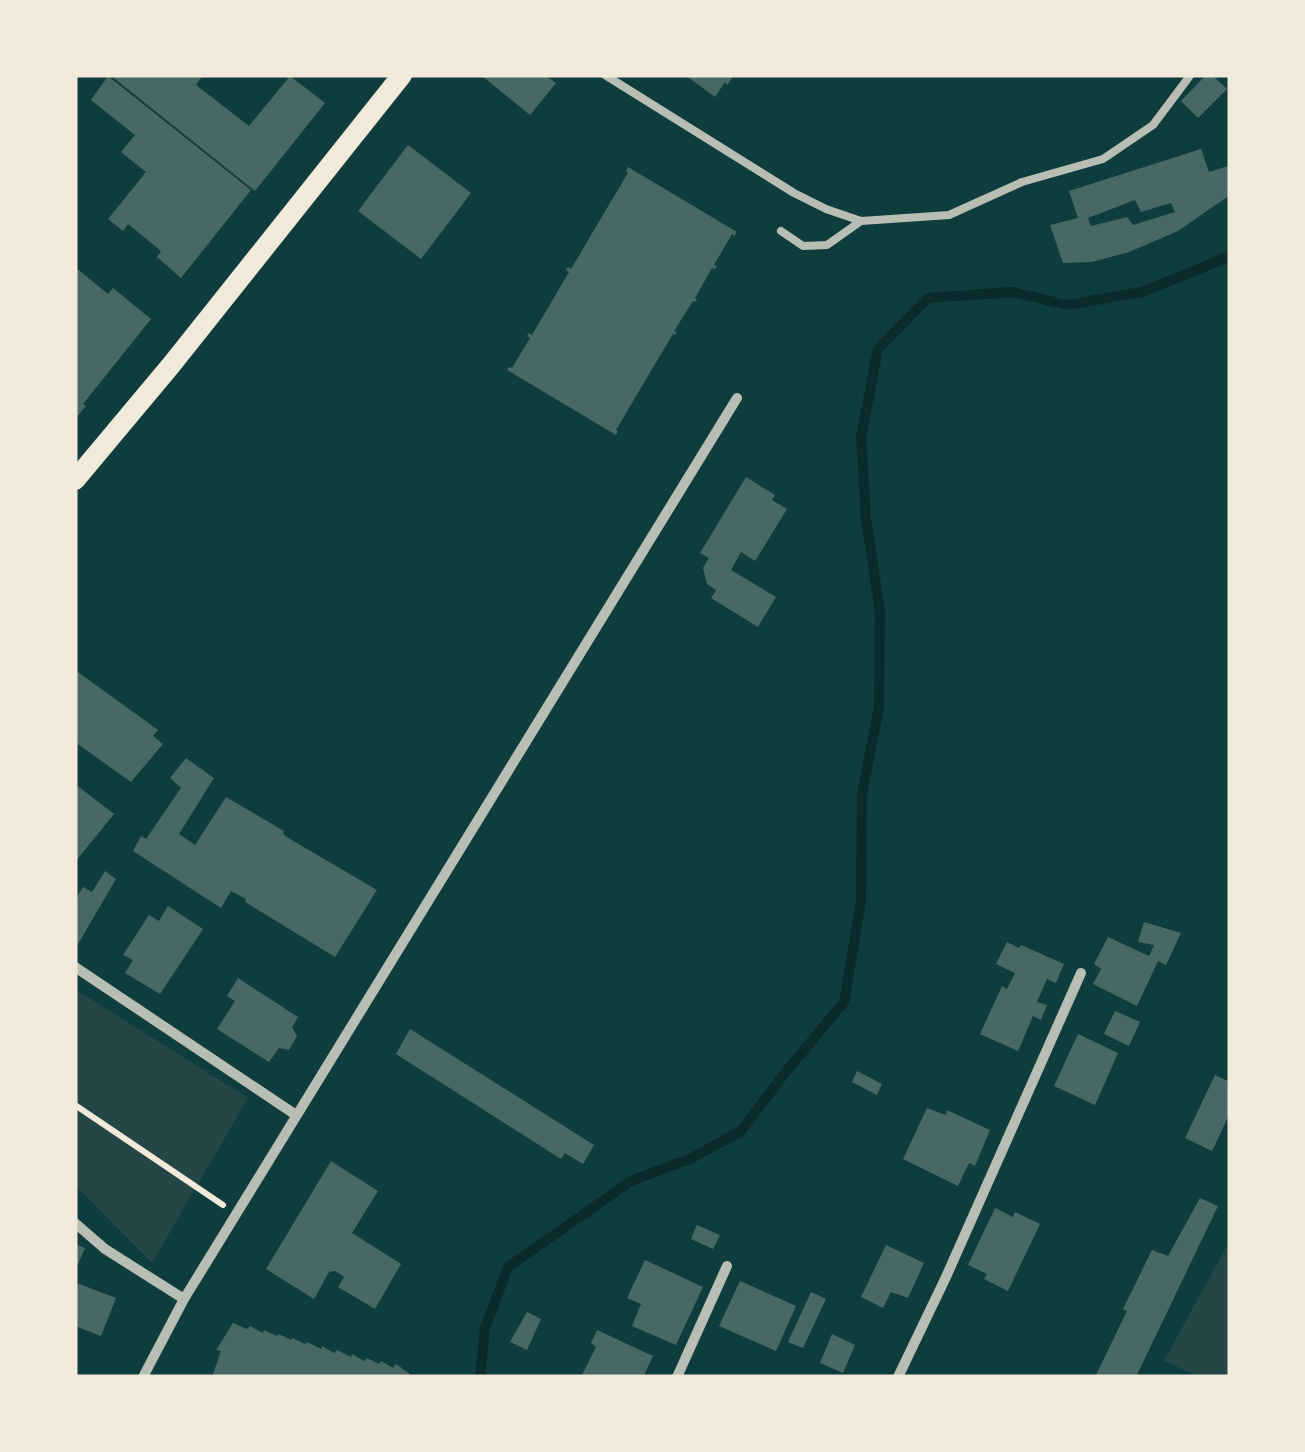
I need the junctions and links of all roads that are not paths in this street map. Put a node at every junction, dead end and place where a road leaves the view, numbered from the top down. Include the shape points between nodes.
1 (402, 75) edge
2 (605, 75) edge
3 (1190, 77) edge
4 (861, 221) junction
5 (781, 231) dead end
6 (738, 398) dead end
7 (75, 480) edge
8 (75, 967) edge
9 (1081, 974) dead end
10 (296, 1116) junction
11 (75, 1222) edge
12 (727, 1266) dead end
13 (184, 1299) junction
14 (144, 1377) edge
15 (677, 1377) edge
16 (898, 1377) edge

1 - 7 main road
2 - 4 lane via 794,193
3 - 4 lane via 1153,125 1103,159 1022,182 950,215
4 - 5 lane via 827,245 802,246
6 - 10 street
8 - 10 street
9 - 16 street
10 - 13 street
11 - 13 street
12 - 15 street
13 - 14 street

